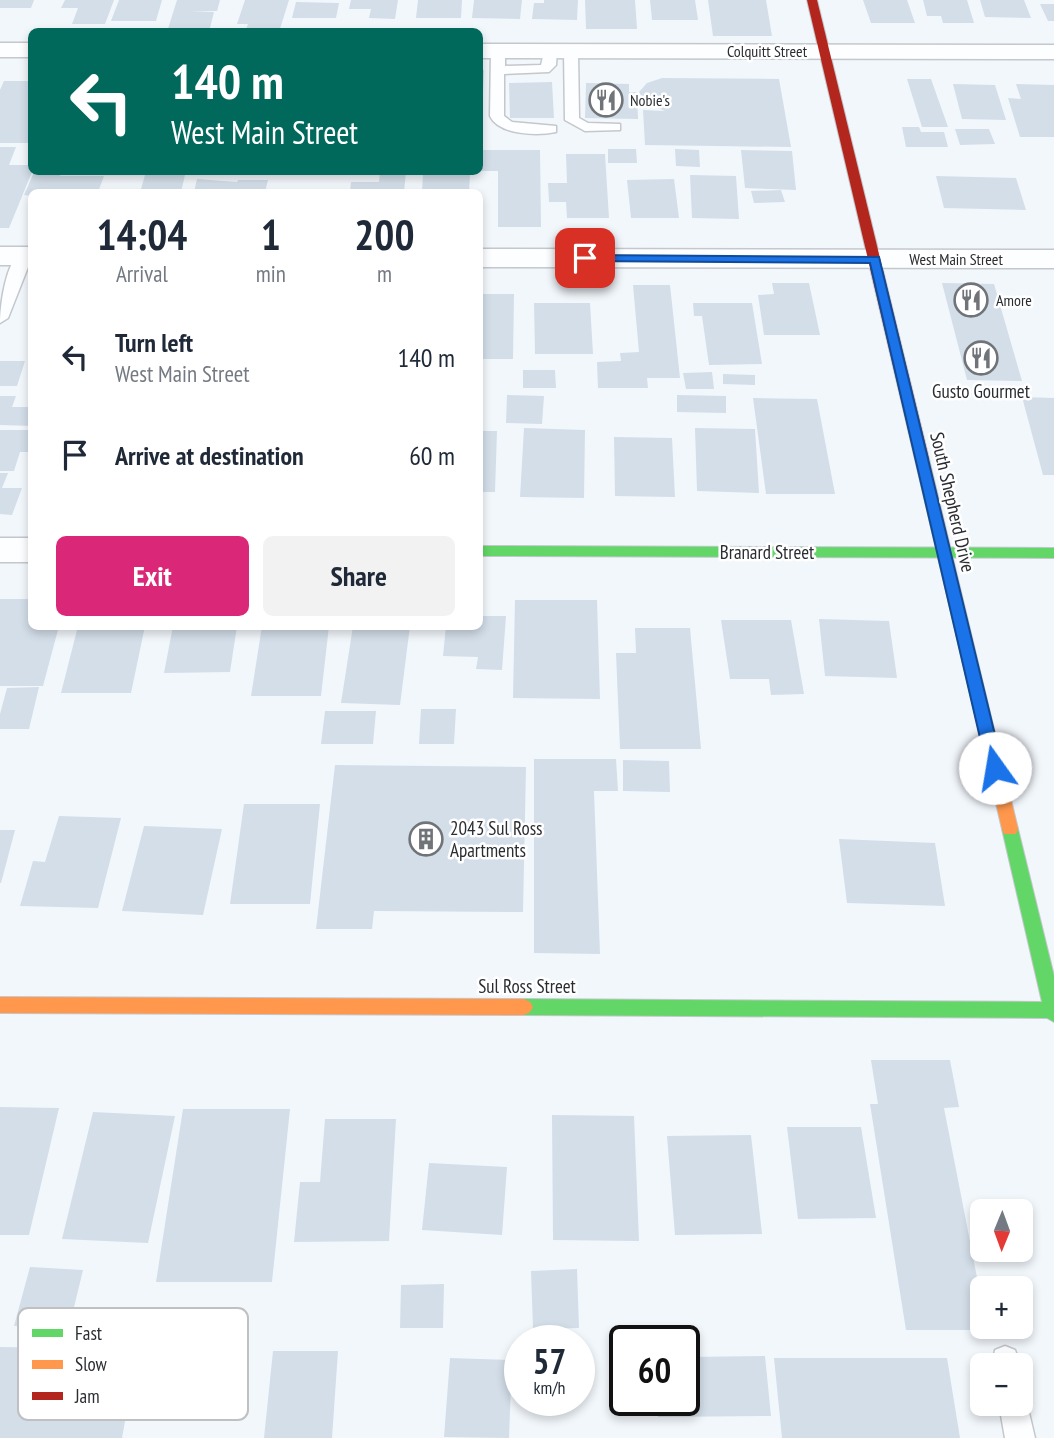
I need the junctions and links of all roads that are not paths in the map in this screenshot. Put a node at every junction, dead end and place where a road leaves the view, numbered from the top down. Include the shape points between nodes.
1 (812, 0) edge
2 (0, 50) edge
3 (28, 50) edge
4 (561, 51) junction
5 (822, 51) junction
6 (1054, 52) edge
7 (492, 57) edge
8 (615, 127) dead end
9 (551, 129) dead end
10 (19, 256) edge
11 (483, 258) edge
12 (1054, 259) edge
13 (875, 260) junction
14 (0, 318) edge
15 (0, 550) edge
16 (28, 550) edge
17 (483, 551) edge
18 (943, 552) junction
19 (1054, 553) edge
20 (0, 1005) edge
21 (1054, 1011) edge
22 (1015, 1416) edge
23 (1020, 1438) edge

1 - 5 main road, South Shepherd Drive
2 - 3 street
4 - 5 street, Colquitt Street
4 - 7 street, Colquitt Street
4 - 8 lane via 572,120 585,127
5 - 6 street, Colquitt Street
5 - 13 main road, South Shepherd Drive
7 - 9 lane via 500,122
10 - 14 lane
11 - 13 street, West Main Street
12 - 13 street, West Main Street
13 - 18 main road, South Shepherd Drive
15 - 16 street
17 - 18 main road, Branard Street
18 - 19 main road, Branard Street
18 - 21 main road, South Shepherd Drive
20 - 21 main road, Sul Ross Street
22 - 23 lane

